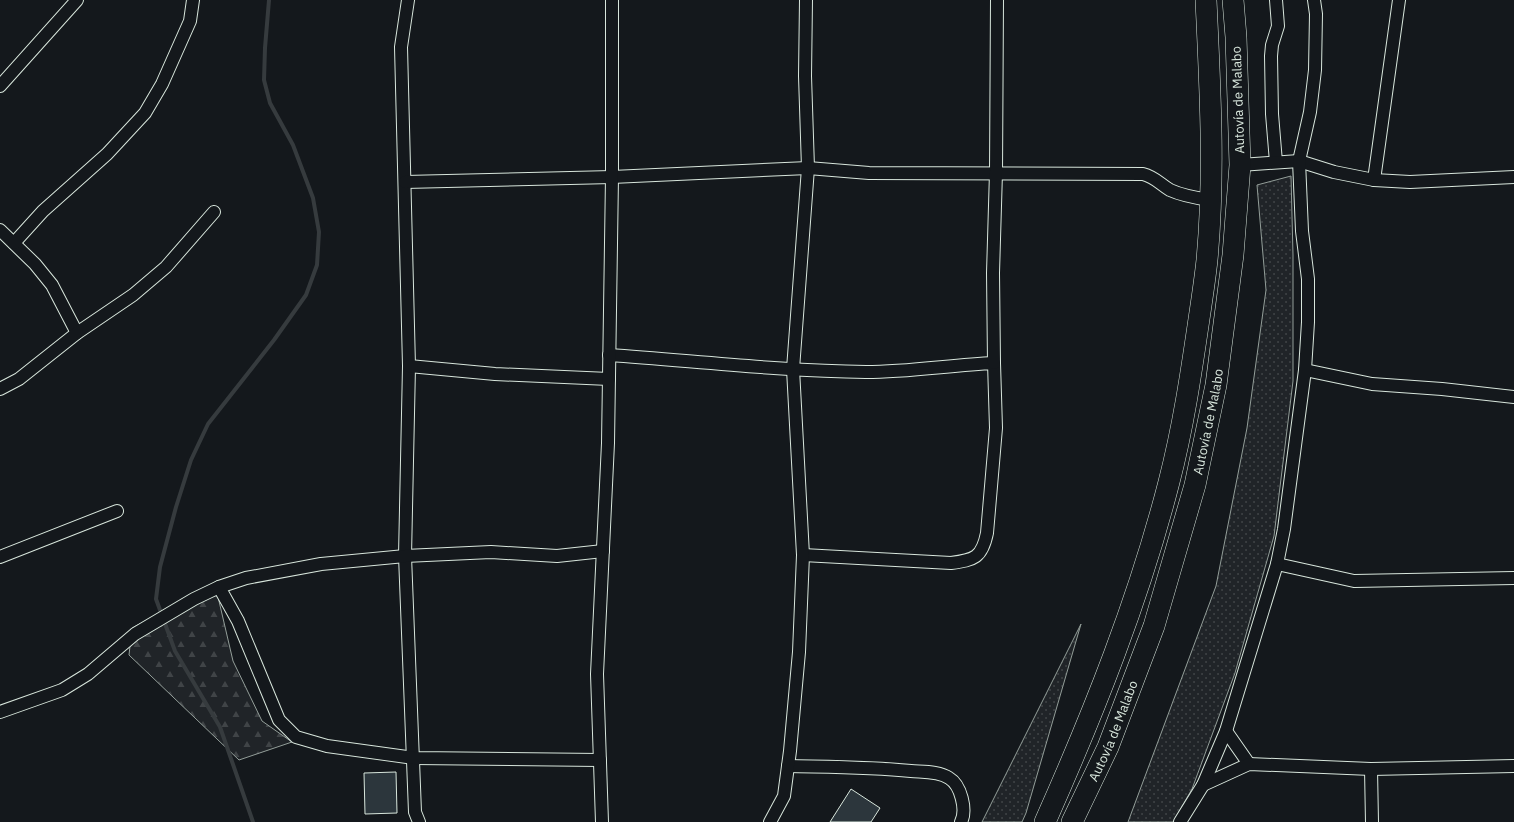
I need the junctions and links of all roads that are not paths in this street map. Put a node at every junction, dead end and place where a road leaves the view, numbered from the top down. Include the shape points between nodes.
1 (77, 0) edge
2 (192, 0) edge
3 (408, 0) edge
4 (612, 0) edge
5 (806, 0) edge
6 (996, 0) edge
7 (1206, 0) edge
8 (1233, 0) edge
9 (1276, 0) edge
10 (1314, 0) edge
11 (1399, 0) edge
12 (0, 86) edge
13 (1299, 161) junction
14 (1276, 162) junction
15 (1240, 165) junction
16 (808, 168) junction
17 (996, 172) junction
18 (612, 177) junction
19 (1514, 177) edge
20 (1374, 180) junction
21 (405, 182) junction
22 (1210, 200) junction
23 (214, 212) dead end
24 (0, 230) edge
25 (14, 243) junction
26 (77, 334) junction
27 (609, 354) junction
28 (994, 363) junction
29 (409, 366) junction
30 (793, 369) junction
31 (1305, 370) junction
32 (609, 379) junction
33 (0, 390) edge
34 (1514, 397) edge
35 (117, 511) dead end
36 (603, 551) junction
37 (803, 555) junction
38 (405, 556) junction
39 (0, 557) edge
40 (1277, 564) junction
41 (1514, 578) edge
42 (219, 587) junction
43 (0, 712) edge
44 (1226, 731) junction
45 (414, 758) junction
46 (600, 760) junction
47 (1248, 764) junction
48 (788, 766) junction
49 (1514, 766) edge
50 (1371, 768) junction
51 (1204, 785) junction
52 (419, 822) edge
53 (602, 822) edge
54 (770, 822) edge
55 (961, 822) edge
56 (1045, 822) edge
57 (1072, 822) edge
58 (1180, 822) edge
59 (1372, 822) edge

1 - 12 street
2 - 25 street via 190,21 162,84 145,114 107,154 43,211
3 - 21 street via 401,47
4 - 18 street
5 - 16 street
6 - 17 street
7 - 22 highway, Autovía de Malabo via 1211,137
8 - 15 highway, Autovía de Malabo
9 - 14 street via 1278,26 1271,56
10 - 13 street via 1315,70 1310,112
11 - 20 street
13 - 14 street
13 - 20 street via 1334,172
13 - 31 street via 1302,231 1308,279
14 - 15 street
15 - 57 highway, Autovía de Malabo via 1233,255 1217,378 1195,485 1154,626 1108,747
16 - 17 street via 869,173
16 - 18 street
16 - 30 street
17 - 22 street via 1143,174 1152,176 1182,195
17 - 28 street
18 - 21 street
18 - 27 street
19 - 20 street via 1410,182
21 - 29 street
22 - 56 highway, Autovía de Malabo via 1207,260 1189,392 1169,482 1126,625 1079,747
23 - 26 street via 166,267 133,295
24 - 25 street
25 - 26 street via 52,285
26 - 33 street via 19,379
27 - 30 street
27 - 32 street
28 - 30 street via 890,372
28 - 37 street via 996,428 987,533 984,547 978,554 967,561 951,563
29 - 32 street via 496,374
29 - 38 street
30 - 37 street
31 - 34 street via 1372,384
31 - 40 street
32 - 36 street
35 - 39 street
36 - 38 street via 557,556 491,552
36 - 46 street via 597,674
37 - 48 street via 799,652
38 - 42 street via 321,564 246,578
38 - 45 street
40 - 41 street via 1354,581
40 - 44 street
42 - 43 street via 135,634 88,674 62,690
42 - 45 street via 238,621 279,720 296,737 327,746
44 - 47 street
44 - 51 street
45 - 46 street
45 - 52 street via 415,812
46 - 53 street
47 - 50 street
47 - 51 street
48 - 54 street via 784,796
48 - 55 street via 936,773 950,778 956,786 964,808
49 - 50 street
50 - 59 street
51 - 58 street

